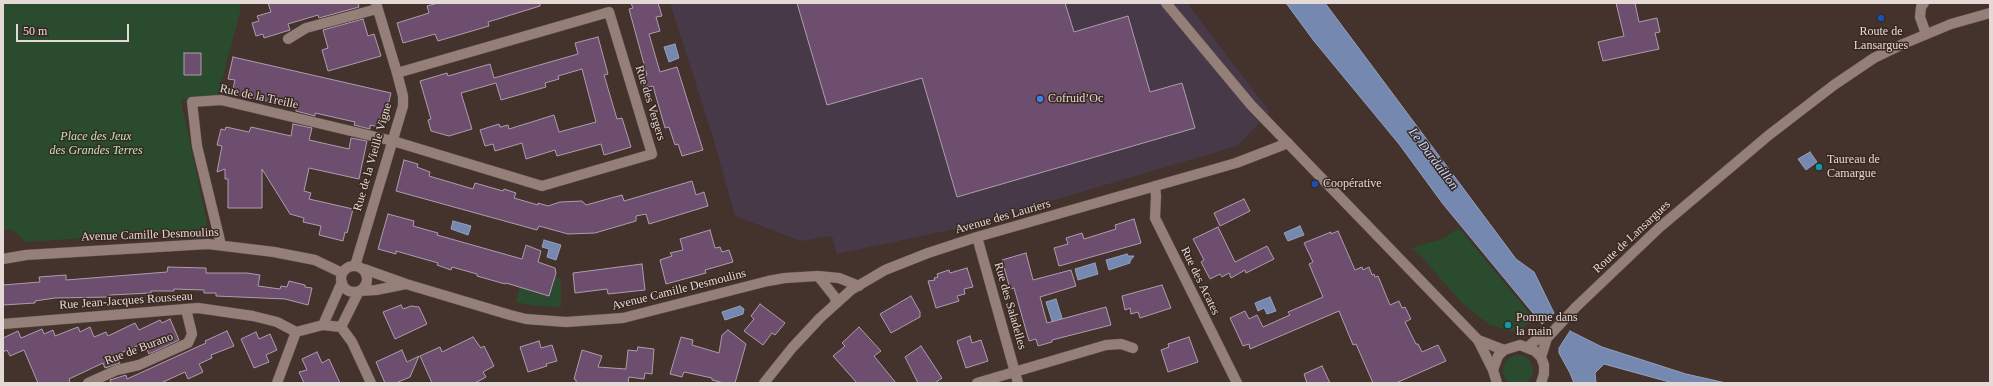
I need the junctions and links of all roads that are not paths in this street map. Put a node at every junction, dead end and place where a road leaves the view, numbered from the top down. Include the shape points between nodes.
1 (1166, 3) edge
2 (1924, 3) edge
3 (376, 6) edge
4 (1990, 13) edge
5 (1926, 34) junction
6 (288, 39) dead end
7 (397, 72) junction
8 (393, 141) junction
9 (1288, 143) junction
10 (1155, 186) junction
11 (977, 237) junction
12 (221, 245) junction
13 (3, 258) edge
14 (359, 267) junction
15 (818, 276) junction
16 (342, 278) junction
17 (406, 284) junction
18 (859, 286) junction
19 (359, 291) junction
20 (837, 304) junction
21 (186, 309) junction
22 (3, 324) edge
23 (322, 325) junction
24 (341, 327) junction
25 (296, 332) junction
26 (1547, 338) junction
27 (1478, 340) junction
28 (1528, 347) junction
29 (1133, 348) dead end
30 (1504, 350) junction
31 (1541, 357) junction
32 (1493, 370) junction
33 (1015, 372) junction
34 (88, 383) edge
35 (277, 383) edge
36 (371, 383) edge
37 (764, 383) edge
38 (977, 383) edge
39 (1018, 383) edge
40 (1237, 383) edge
41 (1497, 383) edge
42 (1541, 383) edge

1 - 9 street via 1251,105
2 - 5 street via 1920,17
3 - 6 street, Rue de la Vieille Vigne via 306,28
3 - 7 street, Rue de la Vieille Vigne
4 - 5 street, Route de Lansargues
5 - 26 street, Route de Lansargues via 1874,58 1834,84 1769,135 1660,227
7 - 8 street, Rue de la Vieille Vigne via 403,106
7 - 8 street, Rue des Vergers via 609,12 652,154 542,186
8 - 12 street, Rue de la Treille via 220,100 192,102 197,146
8 - 14 street, Rue de la Vieille Vigne
9 - 10 street, Avenue des Lauriers via 1236,163
9 - 27 street
10 - 11 street, Avenue des Lauriers
10 - 40 street, Rue des Acates via 1155,218
11 - 18 street, Avenue des Lauriers via 886,270
11 - 33 street, Rue des Saladelles
12 - 13 street, Avenue Camille Desmoulins
12 - 16 street, Avenue Camille Desmoulins via 315,260
14 - 16 street via 350,266
14 - 17 street, Avenue Camille Desmoulins
14 - 19 street via 368,278 367,284
15 - 17 street, Avenue Camille Desmoulins via 768,281 639,315 593,321 526,318
15 - 18 street, Avenue Camille Desmoulins via 839,278
15 - 20 street via 834,296
16 - 19 street via 348,290
16 - 23 street
17 - 19 street, Avenue Camille Desmoulins
18 - 20 street, Avenue des Lauriers
19 - 24 street
20 - 37 street, Avenue des Lauriers via 792,348
21 - 22 street, Rue Jean-Jacques Rousseau
21 - 25 street, Rue Jean-Jacques Rousseau via 198,308 253,316 277,322
21 - 34 street, Rue de Burano via 192,334 188,343 139,365 117,370
23 - 24 street
23 - 25 street
24 - 36 street via 352,342
25 - 35 street
26 - 28 street via 1536,340
26 - 31 street
27 - 30 street
27 - 32 street
28 - 30 street via 1520,345
28 - 31 street
29 - 33 street via 1121,344 1106,345
30 - 32 street via 1498,356
31 - 42 street via 1544,374
32 - 41 street
33 - 38 street
33 - 39 street, Rue des Saladelles

